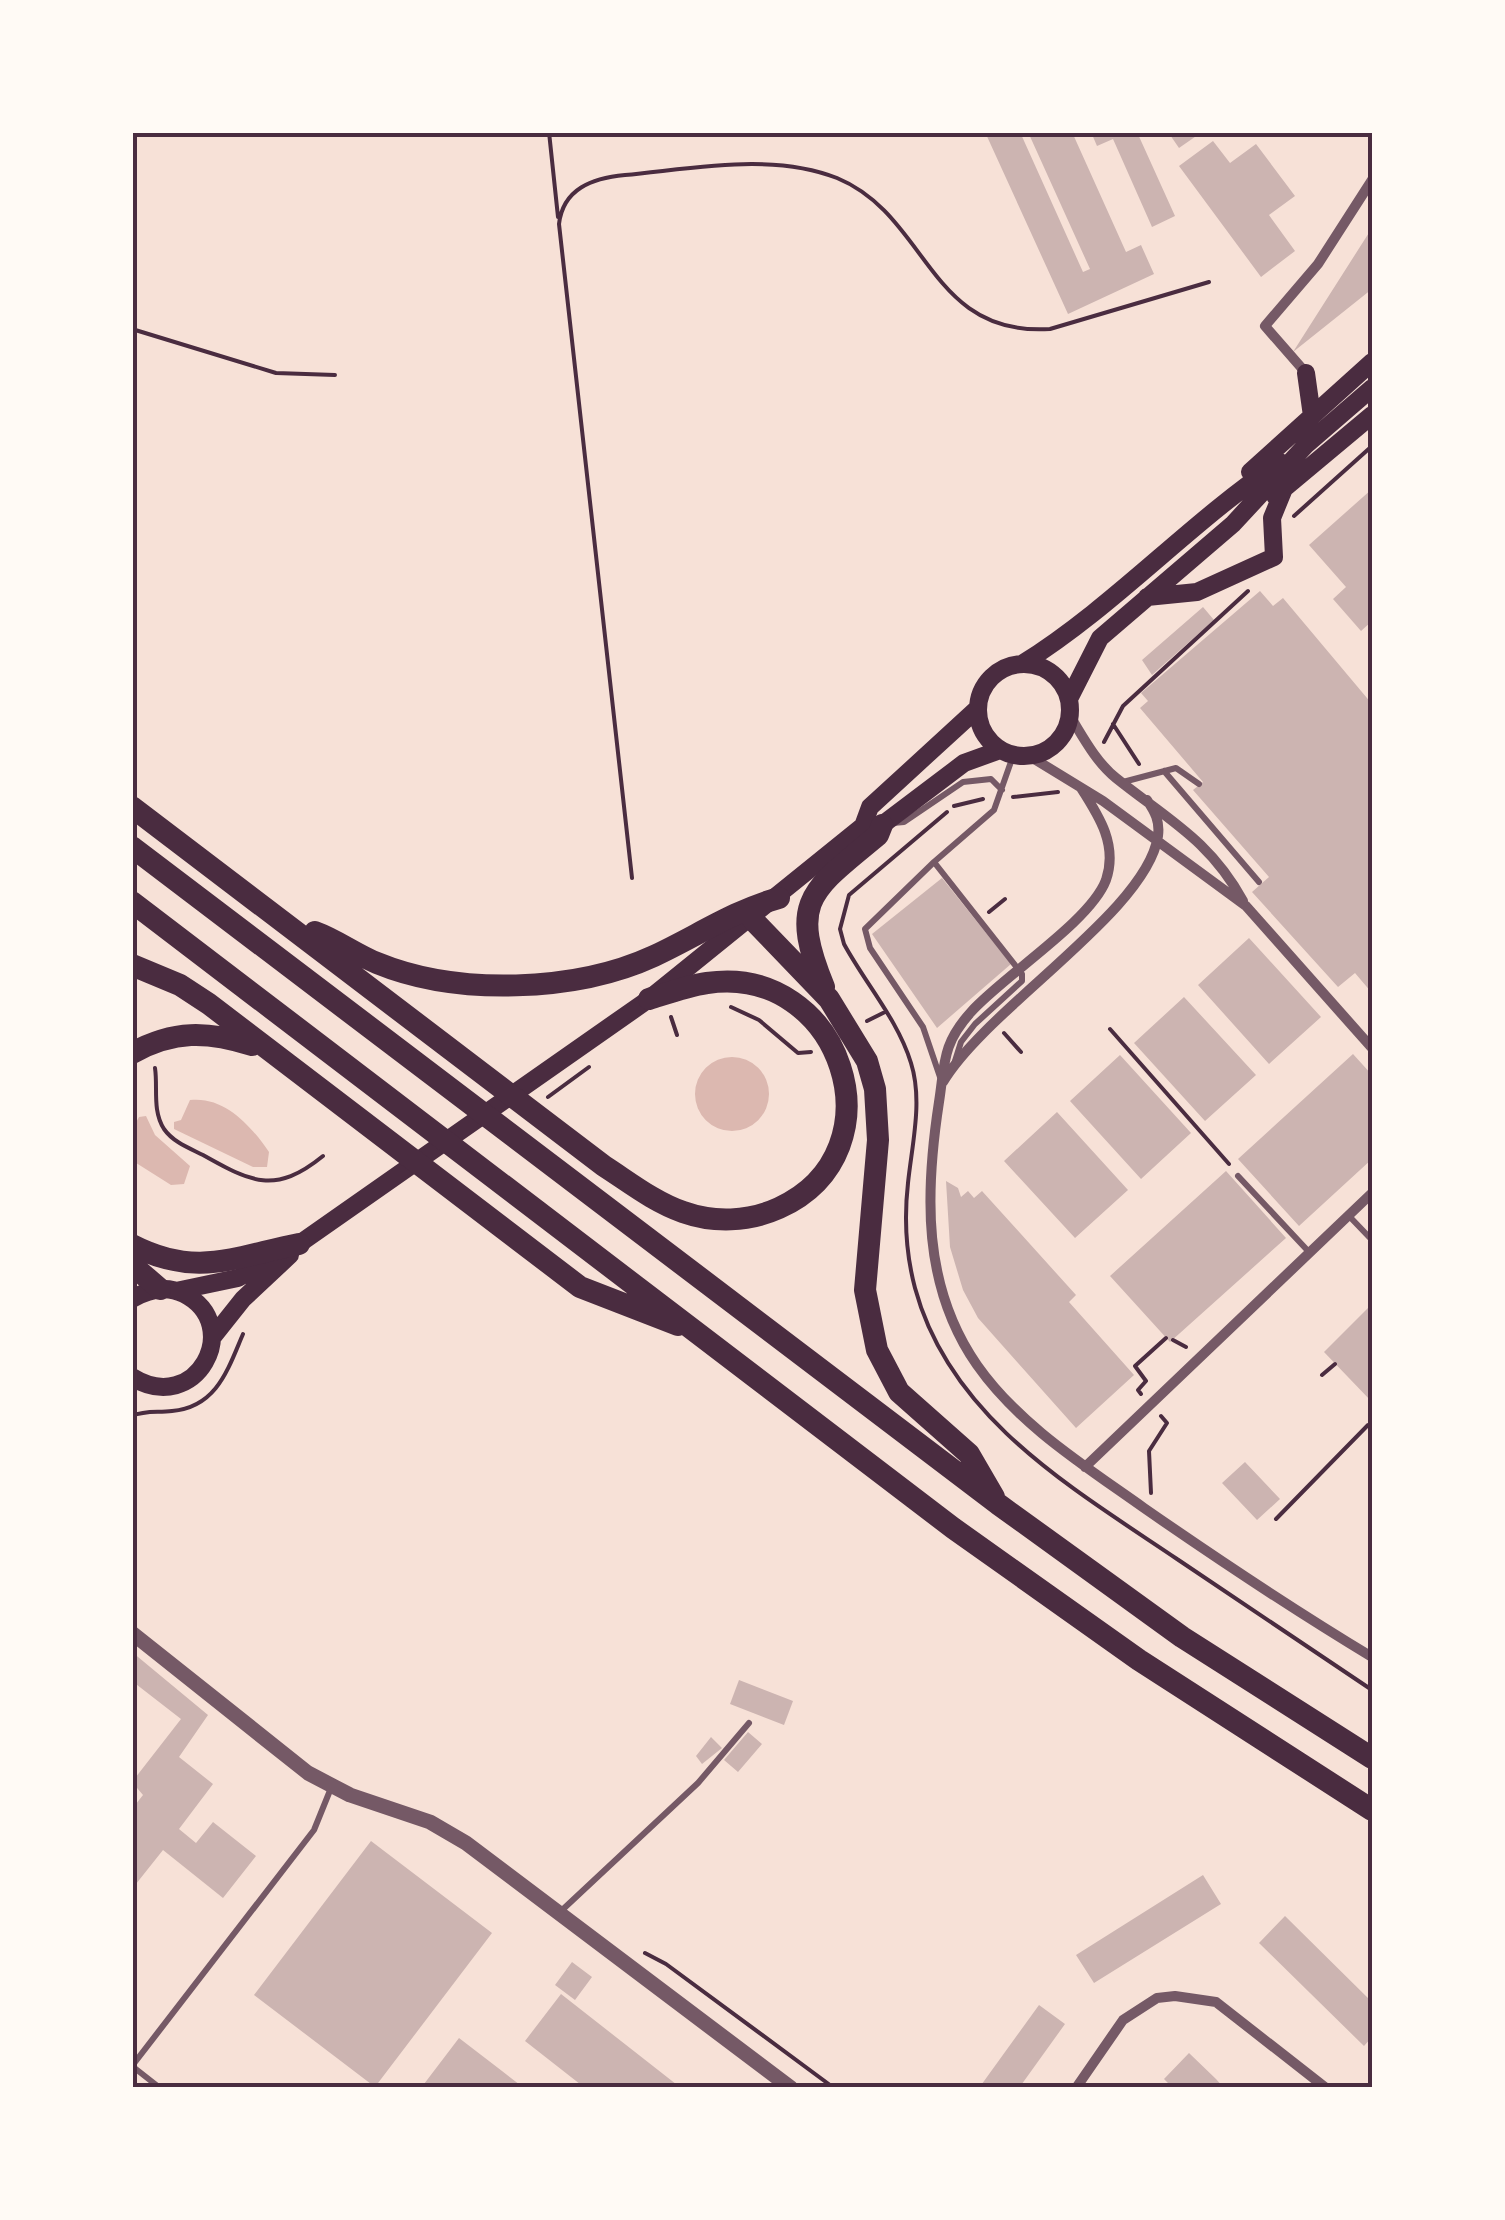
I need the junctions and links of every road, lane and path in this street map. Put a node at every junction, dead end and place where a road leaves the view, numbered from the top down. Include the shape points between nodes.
1 (549, 132) edge
2 (1372, 180) edge
3 (559, 224) junction
4 (1209, 282) dead end
5 (132, 329) edge
6 (1372, 362) edge
7 (1306, 373) junction
8 (335, 375) dead end
9 (1372, 388) edge
10 (1340, 391) junction
11 (1372, 415) edge
12 (1312, 416) junction
13 (1306, 445) junction
14 (1372, 446) edge
15 (1283, 491) junction
16 (1219, 503) junction
17 (1287, 522) dead end
18 (1233, 524) junction
19 (1274, 557) junction
20 (1146, 597) junction
21 (1022, 664) junction
22 (1070, 707) junction
23 (978, 708) junction
24 (1113, 724) junction
25 (1015, 754) junction
26 (1097, 757) junction
27 (1164, 771) junction
28 (1148, 776) junction
29 (1123, 782) junction
30 (1199, 784) dead end
31 (1076, 785) junction
32 (1002, 795) junction
33 (1147, 800) junction
34 (132, 807) edge
35 (872, 825) junction
36 (1158, 840) junction
37 (132, 848) edge
38 (934, 862) junction
39 (632, 878) dead end
40 (1259, 882) dead end
41 (779, 898) junction
42 (1005, 898) dead end
43 (132, 902) edge
44 (997, 905) dead end
45 (1246, 906) junction
46 (286, 920) junction
47 (753, 920) junction
48 (134, 964) edge
49 (1020, 967) junction
50 (648, 999) junction
51 (829, 999) junction
52 (885, 1012) junction
53 (671, 1017) dead end
54 (860, 1026) dead end
55 (1110, 1029) dead end
56 (677, 1034) dead end
57 (1007, 1036) dead end
58 (265, 1048) junction
59 (1372, 1048) edge
60 (138, 1050) edge
61 (1021, 1052) dead end
62 (955, 1061) junction
63 (942, 1083) junction
64 (1219, 1152) dead end
65 (322, 1156) dead end
66 (1238, 1176) dead end
67 (1372, 1193) edge
68 (1348, 1216) junction
69 (1372, 1240) edge
70 (299, 1244) junction
71 (132, 1245) edge
72 (1309, 1252) junction
73 (132, 1265) edge
74 (168, 1290) junction
75 (132, 1299) edge
76 (704, 1336) junction
77 (212, 1338) junction
78 (1335, 1364) dead end
79 (1322, 1375) dead end
80 (136, 1381) edge
81 (1368, 1425) dead end
82 (1085, 1467) junction
83 (998, 1504) junction
84 (1276, 1519) dead end
85 (132, 1633) edge
86 (1372, 1658) edge
87 (1372, 1690) edge
88 (749, 1723) dead end
89 (1372, 1758) edge
90 (331, 1787) junction
91 (1372, 1810) edge
92 (559, 1913) junction
93 (132, 2066) edge
94 (160, 2088) edge
95 (791, 2088) edge
96 (1076, 2088) edge
97 (1326, 2088) edge

1 - 3 path
2 - 7 street via 1318,264 1265,326
3 - 4 path via 576,188 616,176 777,166 835,177 858,189 955,300 996,325 1050,329
3 - 39 path
5 - 8 path via 276,373
6 - 10 main road
7 - 10 main road
7 - 12 main road
9 - 13 main road
10 - 12 main road
11 - 15 main road
12 - 16 main road
13 - 16 main road
13 - 18 main road
14 - 17 path
15 - 18 main road
15 - 19 main road via 1271,530
16 - 21 main road
18 - 20 main road
19 - 20 main road via 1198,592
19 - 24 path via 1220,620 1123,706
20 - 22 main road via 1100,638
21 - 22 main road via 1052,673
21 - 23 main road via 986,683
22 - 25 main road via 1055,745
22 - 26 street
23 - 25 main road via 983,732
23 - 35 main road via 870,808
24 - 26 path
24 - 28 path
25 - 31 street
25 - 32 lane
25 - 35 main road via 964,763
26 - 29 street
27 - 28 lane
27 - 30 lane via 1182,770
27 - 40 lane
28 - 29 lane
29 - 33 street
31 - 32 path
31 - 36 street
31 - 49 street via 1103,822 1109,846 1105,881
32 - 35 lane via 991,779 978,778 904,822
32 - 38 lane via 994,810
32 - 52 path via 953,807 849,895 840,928 844,944
33 - 36 street via 1157,816
33 - 45 street via 1194,838
34 - 46 highway
35 - 41 main road
35 - 51 highway via 878,836 815,891 807,914 805,936
36 - 45 street
36 - 62 street via 1121,903
37 - 83 highway
38 - 49 lane
38 - 63 lane via 865,930 923,1027
41 - 46 highway via 740,909 612,973 550,984 470,983 412,972
41 - 47 main road
42 - 44 path
43 - 76 highway
45 - 59 street
46 - 50 highway via 659,1202 711,1219 741,1220 796,1200 821,1178 840,1145 848,1104 842,1068 825,1032 798,1005 738,984 710,982
47 - 50 main road
47 - 51 highway
48 - 58 highway via 194,994
49 - 62 lane via 1022,980 961,1042
49 - 63 street via 952,1036
50 - 70 main road
51 - 83 highway via 866,1061 874,1088 878,1140 865,1290 877,1350 900,1392 969,1454
52 - 54 path
52 - 87 path via 912,1065 916,1091 907,1247 927,1324 950,1370 1016,1444
53 - 56 path
55 - 64 path
57 - 61 path
58 - 60 highway via 189,1033
58 - 76 highway via 580,1286
60 - 65 path via 154,1059 157,1110 173,1139 267,1182
62 - 63 street
63 - 82 street via 929,1196 940,1290 960,1337 990,1380
66 - 72 lane
67 - 68 street
68 - 69 lane
68 - 72 street
70 - 71 highway via 210,1264 156,1257
70 - 74 main road via 238,1278
70 - 77 main road
72 - 82 street
73 - 74 highway
74 - 75 main road
74 - 77 main road via 202,1308
76 - 91 highway via 938,1517 1139,1660
77 - 80 main road via 206,1361 190,1379 168,1387
78 - 79 path
81 - 84 path
82 - 86 street
83 - 89 highway via 1182,1636
85 - 90 street
88 - 92 lane via 698,1783
90 - 92 street via 448,1832
90 - 93 lane via 314,1830
92 - 95 street
93 - 94 lane
96 - 97 street via 1123,2020 1157,1998 1175,1996 1216,2002

